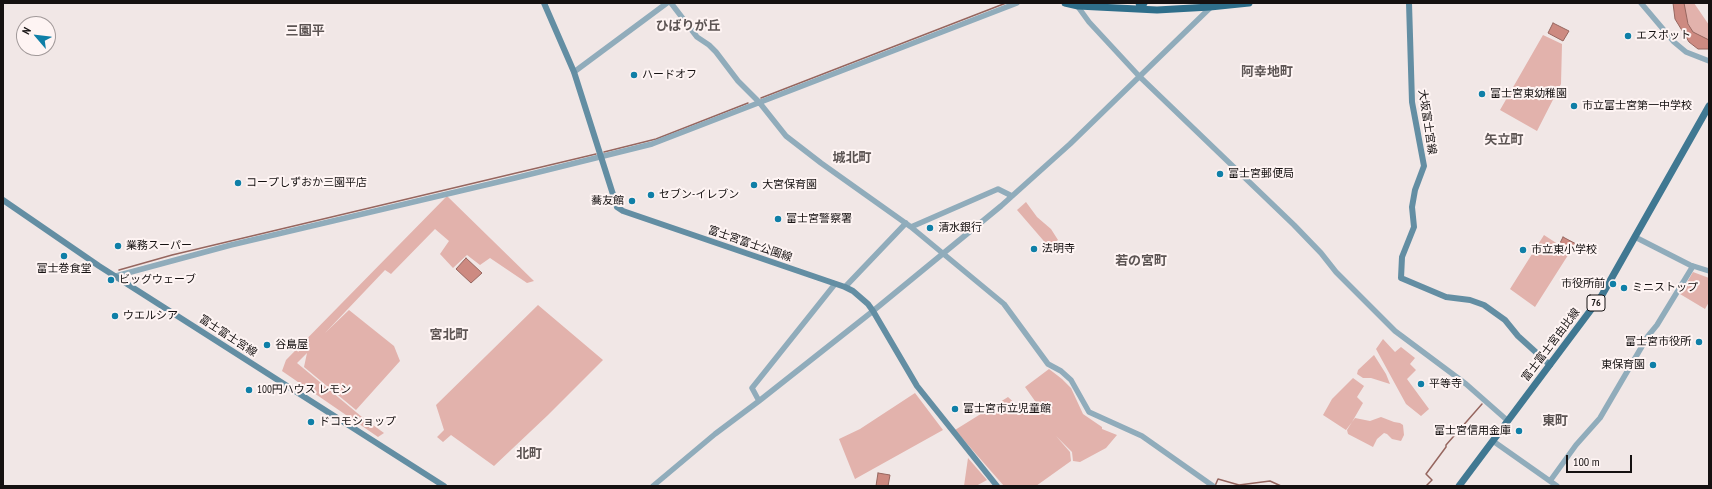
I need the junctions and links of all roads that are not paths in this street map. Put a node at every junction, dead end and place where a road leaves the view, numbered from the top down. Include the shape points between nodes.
1 (544, 3) edge
2 (667, 3) edge
3 (671, 3) edge
4 (1017, 3) edge
5 (1065, 3) edge
6 (1139, 3) edge
7 (1144, 3) edge
8 (1250, 3) edge
9 (1408, 3) edge
10 (1641, 3) edge
11 (1077, 4) edge
12 (1212, 5) edge
13 (1709, 61) edge
14 (574, 72) junction
15 (1139, 76) junction
16 (759, 102) junction
17 (1709, 106) edge
18 (601, 157) junction
19 (1012, 196) junction
20 (3, 200) edge
21 (909, 225) junction
22 (1635, 237) junction
23 (945, 254) junction
24 (1693, 266) junction
25 (1709, 271) edge
26 (116, 276) junction
27 (835, 284) junction
28 (845, 287) junction
29 (873, 311) junction
30 (1550, 365) junction
31 (759, 401) junction
32 (1508, 421) junction
33 (1492, 441) junction
34 (1550, 482) junction
35 (444, 486) edge
36 (653, 486) edge
37 (997, 486) edge
38 (1213, 486) edge
39 (1459, 486) edge
40 (1558, 486) edge

1 - 14 main road, 富士宮富士公園線
2 - 14 street
3 - 16 street via 697,37 716,52 738,81
4 - 16 street
5 - 11 highway
6 - 7 highway
8 - 12 highway
9 - 30 main road, 大坂富士宮線 via 1412,102 1424,166 1415,190 1412,207 1414,227 1402,257 1401,278 1446,297 1470,300 1484,305 1505,320 1518,336
10 - 13 street via 1674,42 1686,52
11 - 12 highway via 1138,10
11 - 15 street via 1089,22
12 - 15 street
14 - 18 main road, 富士宮富士公園線
15 - 19 street via 1070,144
15 - 32 street via 1294,225 1336,272 1395,331 1466,384
16 - 18 street via 652,144
16 - 21 street via 792,141
17 - 22 main road, 富士富士宮由比線 / 76
18 - 26 street via 238,243
18 - 27 main road, 富士宮富士公園線 via 615,203 620,210
19 - 21 street via 998,189
19 - 23 street
20 - 26 main road, 富士富士宮線
21 - 23 street
21 - 28 street
22 - 24 street
22 - 30 main road, 富士富士宮由比線 / 76 via 1602,295
23 - 29 street
23 - 38 street via 1004,304 1048,364 1071,380 1089,412 1142,436
24 - 25 street
24 - 34 street via 1600,418 1576,445
26 - 35 main road, 富士富士宮線
27 - 28 main road, 富士宮富士公園線
27 - 31 street via 752,388
28 - 29 main road, 富士宮富士公園線 via 862,298
29 - 31 street
29 - 37 main road, 富士宮富士公園線 via 917,386
30 - 32 main road, 富士富士宮由比線 / 76
31 - 36 street
32 - 33 main road, 富士富士宮由比線 / 76
33 - 34 street
33 - 39 main road, 富士富士宮由比線 / 76
34 - 40 street

